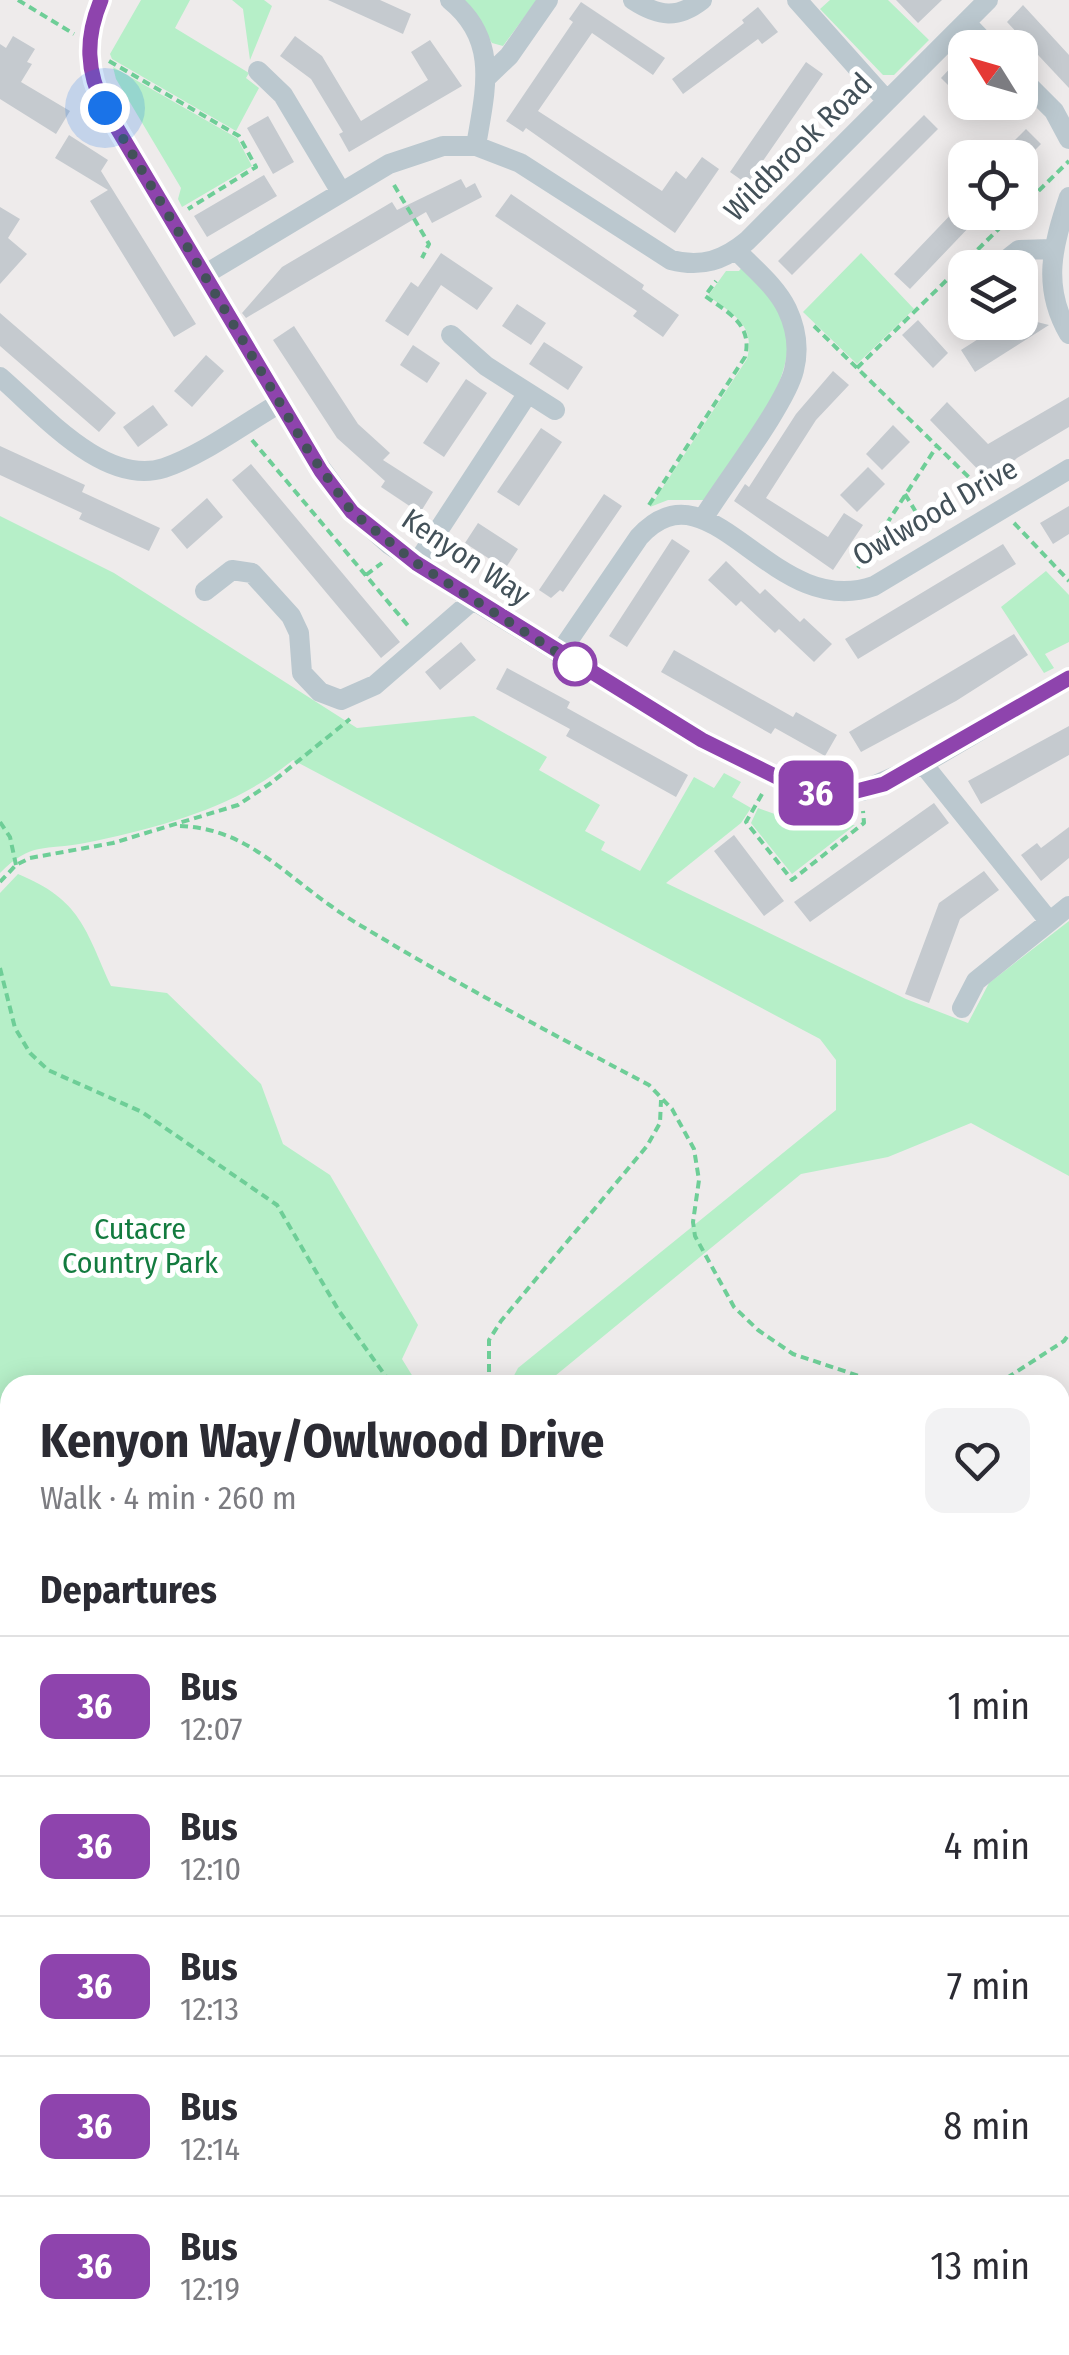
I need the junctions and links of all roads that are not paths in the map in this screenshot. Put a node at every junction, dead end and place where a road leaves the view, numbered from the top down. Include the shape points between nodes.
1 (101, 0) edge
2 (450, 0) edge
3 (548, 0) edge
4 (633, 0) edge
5 (702, 0) edge
6 (797, 0) edge
7 (988, 0) edge
8 (966, 23) junction
9 (973, 30) edge
10 (258, 71) dead end
11 (488, 76) junction
12 (1038, 95) edge
13 (887, 101) junction
14 (1069, 139) edge
15 (476, 146) junction
16 (341, 192) junction
17 (1069, 200) edge
18 (1052, 249) junction
19 (1019, 250) edge
20 (729, 255) junction
21 (204, 275) junction
22 (1069, 334) edge
23 (451, 336) dead end
24 (0, 377) edge
25 (528, 394) junction
26 (280, 403) junction
27 (554, 410) dead end
28 (1069, 469) edge
29 (704, 517) junction
30 (416, 563) junction
31 (205, 591) dead end
32 (473, 600) junction
33 (559, 654) junction
34 (1069, 678) edge
35 (922, 764) junction
36 (1069, 906) edge
37 (1050, 920) junction
38 (962, 1008) dead end

1 - 21 street, Kenyon Way via 89,52 105,108
2 - 11 street via 476,29
3 - 11 street
4 - 5 street via 671,15
6 - 13 street
7 - 8 street, Wildbrook Road
8 - 9 street
8 - 13 street, Wildbrook Road
10 - 16 street via 283,95
11 - 15 street
12 - 14 street
13 - 20 street, Wildbrook Road
15 - 16 street, Wildbrook Road via 430,149
15 - 20 street, Wildbrook Road via 540,174 661,255 682,263
16 - 21 street, Wildbrook Road
17 - 18 street
18 - 19 street
18 - 22 street via 1052,286
20 - 29 street via 779,297 796,344 793,374
21 - 26 street, Kenyon Way
23 - 25 street
24 - 26 street via 92,454 122,469 165,468
25 - 27 street
25 - 30 street
26 - 30 street, Kenyon Way via 352,512
28 - 29 street, Owlwood Drive via 874,586 842,593 800,582
29 - 33 street via 683,513 638,537
30 - 32 street, Kenyon Way
31 - 32 street via 232,570 252,573 296,624 298,660 310,684 342,700 362,694
32 - 33 street, Kenyon Way
33 - 35 street, Kenyon Way via 771,777 815,792 862,791
34 - 35 street, Kenyon Way
35 - 37 street
36 - 37 street
37 - 38 street via 976,981

